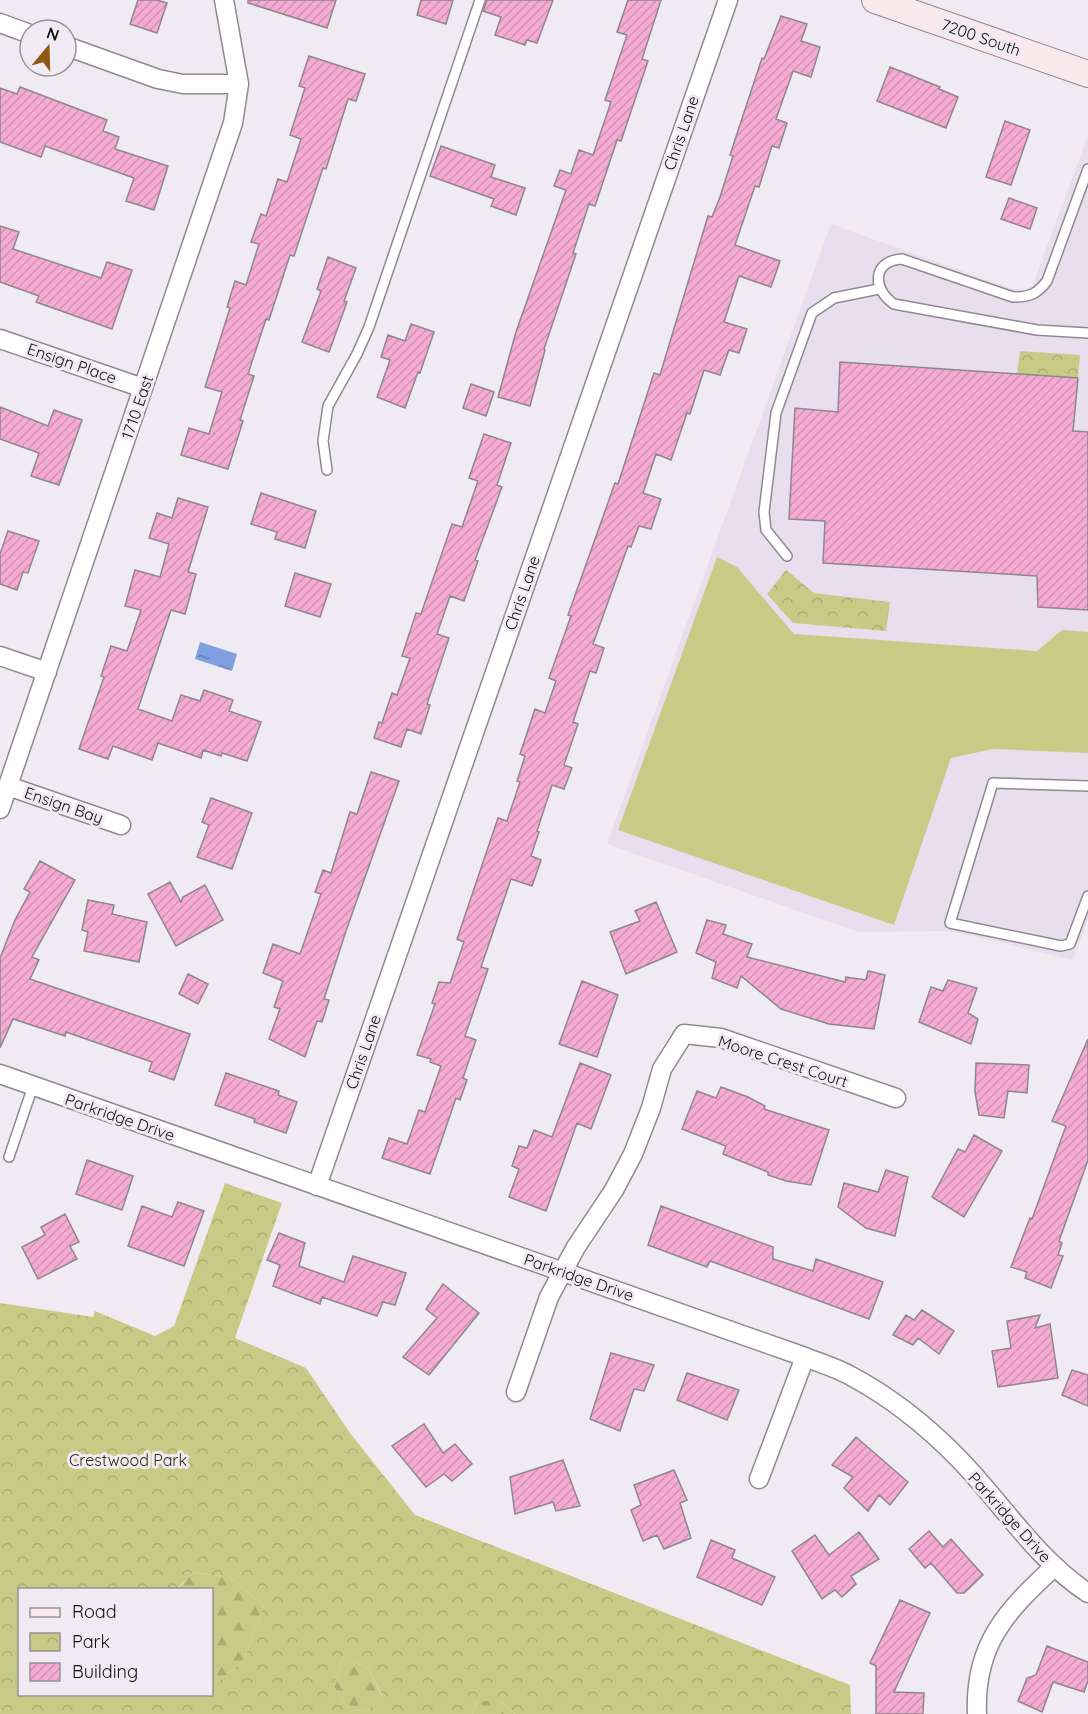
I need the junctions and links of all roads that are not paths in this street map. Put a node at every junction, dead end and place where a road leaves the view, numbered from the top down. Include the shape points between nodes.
1 (224, 0) edge
2 (480, 0) edge
3 (728, 0) edge
4 (875, 0) edge
5 (910, 6) edge
6 (0, 23) edge
7 (18, 30) edge
8 (78, 50) edge
9 (1088, 74) edge
10 (239, 84) junction
11 (1088, 168) edge
12 (879, 289) junction
13 (1088, 333) edge
14 (0, 339) edge
15 (143, 388) junction
16 (327, 470) dead end
17 (787, 556) dead end
18 (0, 656) edge
19 (47, 672) junction
20 (8, 786) junction
21 (1088, 786) edge
22 (0, 809) edge
23 (121, 825) dead end
24 (1088, 896) edge
25 (0, 1074) edge
26 (33, 1086) junction
27 (896, 1098) dead end
28 (9, 1157) dead end
29 (317, 1185) junction
30 (564, 1272) junction
31 (805, 1356) junction
32 (516, 1392) dead end
33 (759, 1479) dead end
34 (1054, 1567) junction
35 (1088, 1593) edge
36 (977, 1714) edge

1 - 10 street, 1710 East
2 - 16 lane via 369,327 328,406 323,441
3 - 29 street, Chris Lane
4 - 5 street, 7200 South
5 - 9 street, 7200 South
6 - 7 street
8 - 10 street via 158,79 183,84
10 - 15 street, 1710 East via 232,123
11 - 12 lane via 1047,281 1038,292 1013,297 902,259 892,260 884,267 878,278
12 - 13 lane via 894,304 1037,330
12 - 17 lane via 834,298 812,313 776,413 764,512 766,530
14 - 15 street, Ensign Place
15 - 19 street, 1710 East
18 - 19 street
19 - 20 street, 1710 East
20 - 22 street, 1710 East
20 - 23 street, Ensign Bay
21 - 24 lane via 993,783 950,923 1062,946 1070,944
25 - 26 street, Parkridge Drive
26 - 28 lane
26 - 29 street, Parkridge Drive
27 - 30 street, Moore Crest Court via 720,1038 684,1034 662,1069 633,1154
29 - 30 street, Parkridge Drive
30 - 31 street, Parkridge Drive
30 - 32 street via 549,1297
31 - 33 street
31 - 34 street, Parkridge Drive via 850,1375 923,1424
34 - 35 street, Parkridge Drive
34 - 36 street via 1005,1617 991,1640 976,1690

